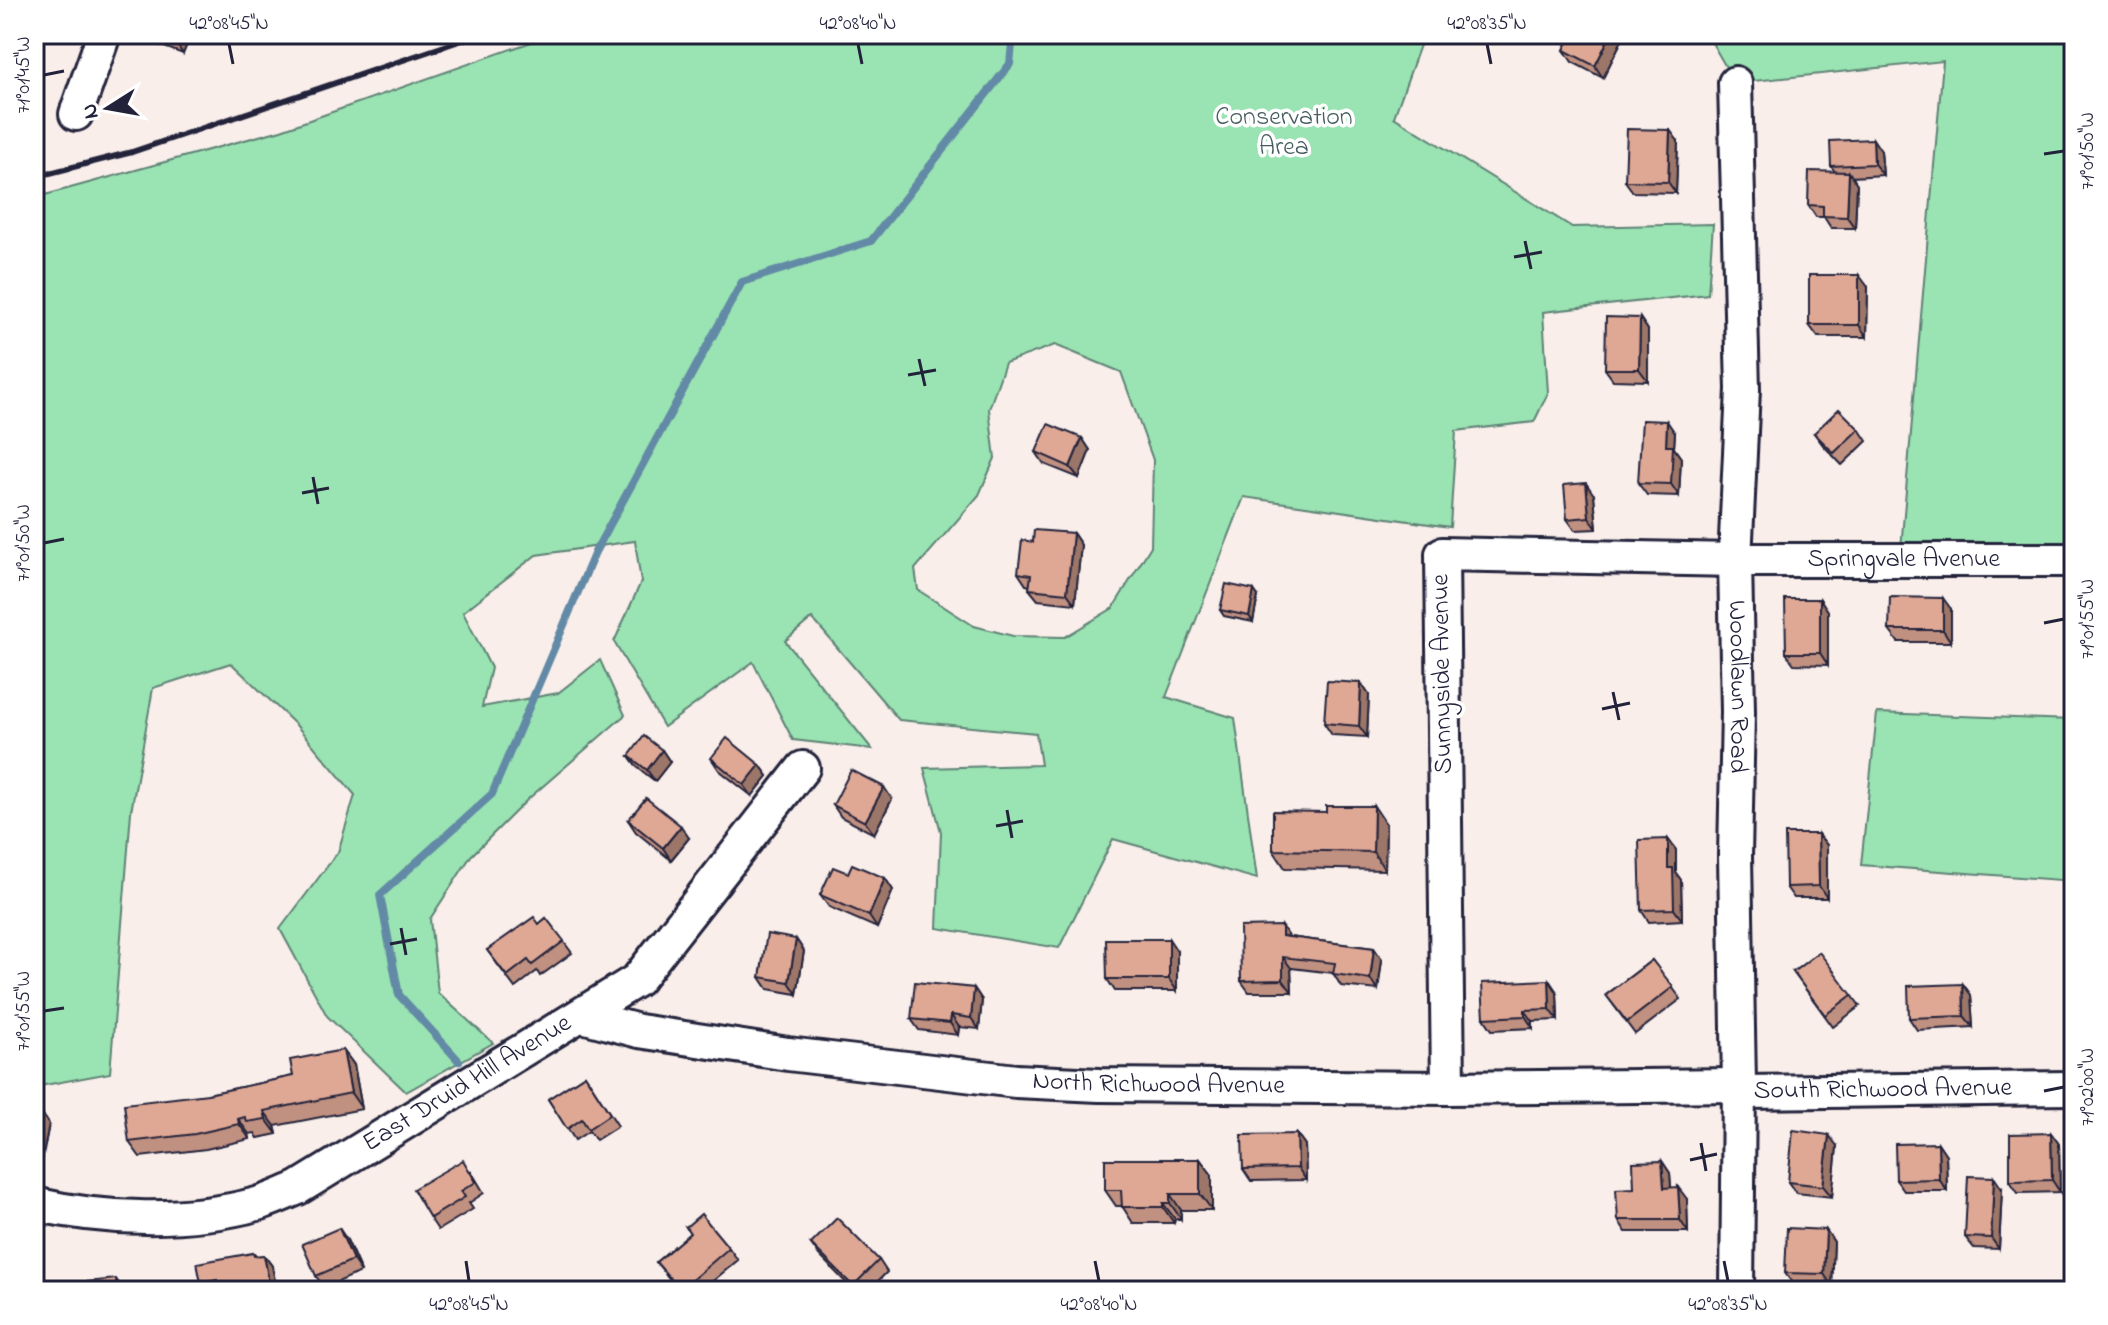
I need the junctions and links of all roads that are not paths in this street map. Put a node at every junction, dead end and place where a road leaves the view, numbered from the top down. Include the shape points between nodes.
1 (104, 34) edge
2 (1735, 83) dead end
3 (76, 114) dead end
4 (1735, 560) junction
5 (2074, 560) edge
6 (803, 768) dead end
7 (582, 1016) junction
8 (1448, 1088) junction
9 (1739, 1088) junction
10 (2074, 1088) edge
11 (34, 1204) edge
12 (1737, 1291) edge

1 - 3 street
2 - 4 street, Woodlawn Road via 1743,389
4 - 5 street, Springvale Avenue
4 - 8 street, Sunnyside Avenue via 1442,554
4 - 9 street, Woodlawn Road
6 - 7 street, East Druid Hill Avenue via 637,980
7 - 8 street, North Richwood Avenue via 639,1031 773,1052 1016,1081
7 - 11 street, East Druid Hill Avenue via 298,1188 258,1204 142,1216
8 - 9 street, North Richwood Avenue
9 - 10 street, South Richwood Avenue
9 - 12 street, Woodlawn Road

